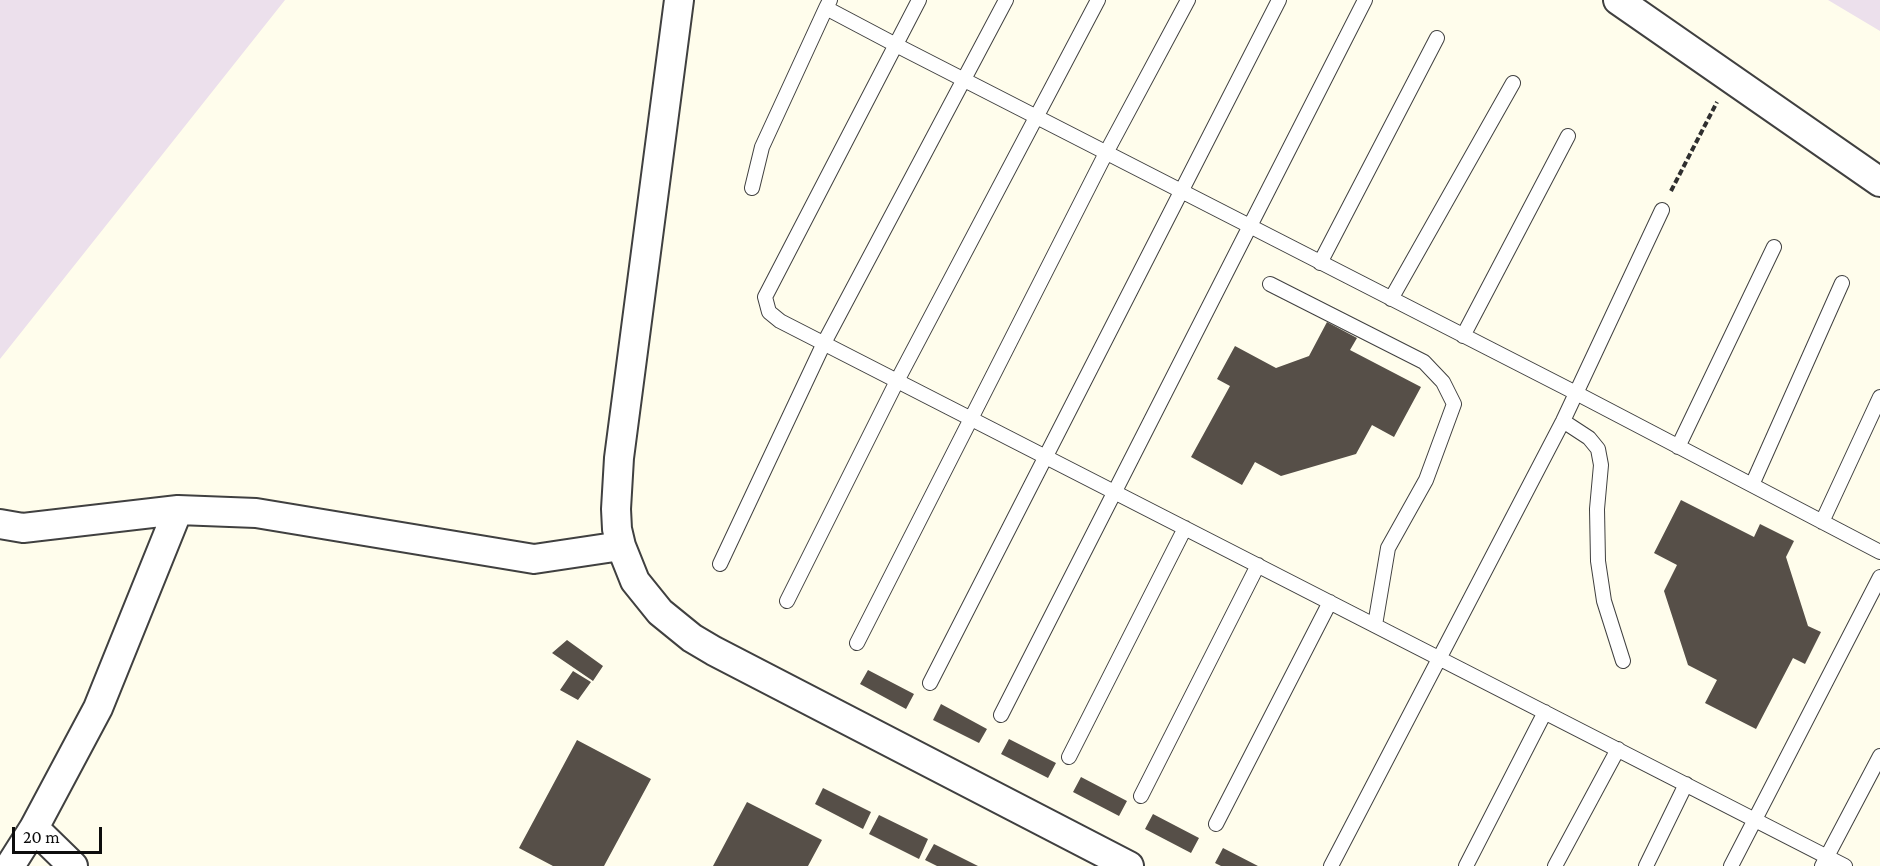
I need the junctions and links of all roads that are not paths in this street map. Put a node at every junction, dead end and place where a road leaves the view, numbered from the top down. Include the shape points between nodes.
1 (679, 0) edge
2 (919, 0) edge
3 (1006, 0) edge
4 (1098, 0) edge
5 (1188, 0) edge
6 (1279, 0) edge
7 (1365, 0) edge
8 (1618, 0) edge
9 (828, 4) edge
10 (1437, 38) dead end
11 (896, 45) junction
12 (964, 80) junction
13 (1513, 83) dead end
14 (1036, 117) junction
15 (1568, 136) dead end
16 (1106, 153) junction
17 (1880, 182) edge
18 (752, 188) dead end
19 (1182, 192) junction
20 (1662, 210) road end
21 (1248, 226) junction
22 (1774, 247) dead end
23 (1320, 263) junction
24 (1270, 284) dead end
25 (1842, 284) dead end
26 (1391, 299) junction
27 (1463, 336) junction
28 (824, 343) junction
29 (897, 381) junction
30 (1576, 393) junction
31 (1880, 397) edge
32 (972, 419) junction
33 (1563, 421) junction
34 (1678, 447) junction
35 (1046, 456) junction
36 (1752, 485) junction
37 (1114, 492) junction
38 (178, 510) junction
39 (1822, 522) junction
40 (0, 524) edge
41 (1185, 528) junction
42 (621, 546) junction
43 (1880, 552) edge
44 (720, 564) dead end
45 (1258, 565) junction
46 (1880, 577) edge
47 (787, 601) dead end
48 (1330, 602) junction
49 (1375, 625) junction
50 (857, 643) dead end
51 (1440, 658) junction
52 (1623, 661) dead end
53 (930, 683) dead end
54 (1545, 712) junction
55 (1001, 715) dead end
56 (1618, 749) junction
57 (1880, 756) edge
58 (1069, 757) dead end
59 (1686, 784) junction
60 (1142, 796) dead end
61 (1755, 819) junction
62 (1216, 824) dead end
63 (34, 828) junction
64 (1825, 861) edge
65 (10, 866) edge
66 (73, 866) edge
67 (1129, 866) edge
68 (1331, 866) edge
69 (1466, 866) edge
70 (1556, 866) edge
71 (1647, 866) edge
72 (1731, 866) edge
73 (1845, 866) edge

1 - 42 street via 619,458 616,509
2 - 11 lane
3 - 12 lane
4 - 14 lane
5 - 16 lane
6 - 19 lane
7 - 21 lane
8 - 17 street
9 - 11 lane
9 - 18 lane via 762,147
10 - 23 lane
11 - 12 lane
11 - 28 lane via 765,297 769,312 780,321
12 - 14 lane
12 - 28 lane
13 - 26 lane
14 - 16 lane
14 - 29 lane
15 - 27 lane
16 - 19 lane
16 - 32 lane
19 - 21 lane
19 - 35 lane
20 - 30 lane
21 - 23 lane
21 - 37 lane
22 - 34 lane
23 - 26 lane
24 - 49 lane via 1424,362 1443,382 1454,404 1426,480 1388,548
25 - 36 lane
26 - 27 lane
27 - 30 lane
28 - 29 lane
28 - 44 lane
29 - 32 lane
29 - 47 lane
30 - 33 lane
30 - 34 lane
31 - 39 lane
32 - 35 lane
32 - 50 lane
33 - 51 lane
33 - 52 lane via 1598,448 1598,561 1604,601
34 - 36 lane
35 - 37 lane
35 - 53 lane
36 - 39 lane
37 - 41 lane
37 - 55 lane
38 - 40 street via 23,528
38 - 42 street via 256,513 534,559
38 - 63 street via 98,708
39 - 43 lane
41 - 45 lane
41 - 58 lane
42 - 67 street via 645,596 692,638
45 - 48 lane
45 - 60 lane
46 - 61 lane
48 - 49 lane
48 - 62 lane
49 - 51 lane
51 - 54 lane
51 - 68 lane
54 - 56 lane
54 - 69 lane
56 - 59 lane
56 - 70 lane
57 - 64 lane
59 - 61 lane
59 - 71 lane
61 - 64 lane
61 - 72 lane
63 - 65 street
63 - 66 street
64 - 73 lane

